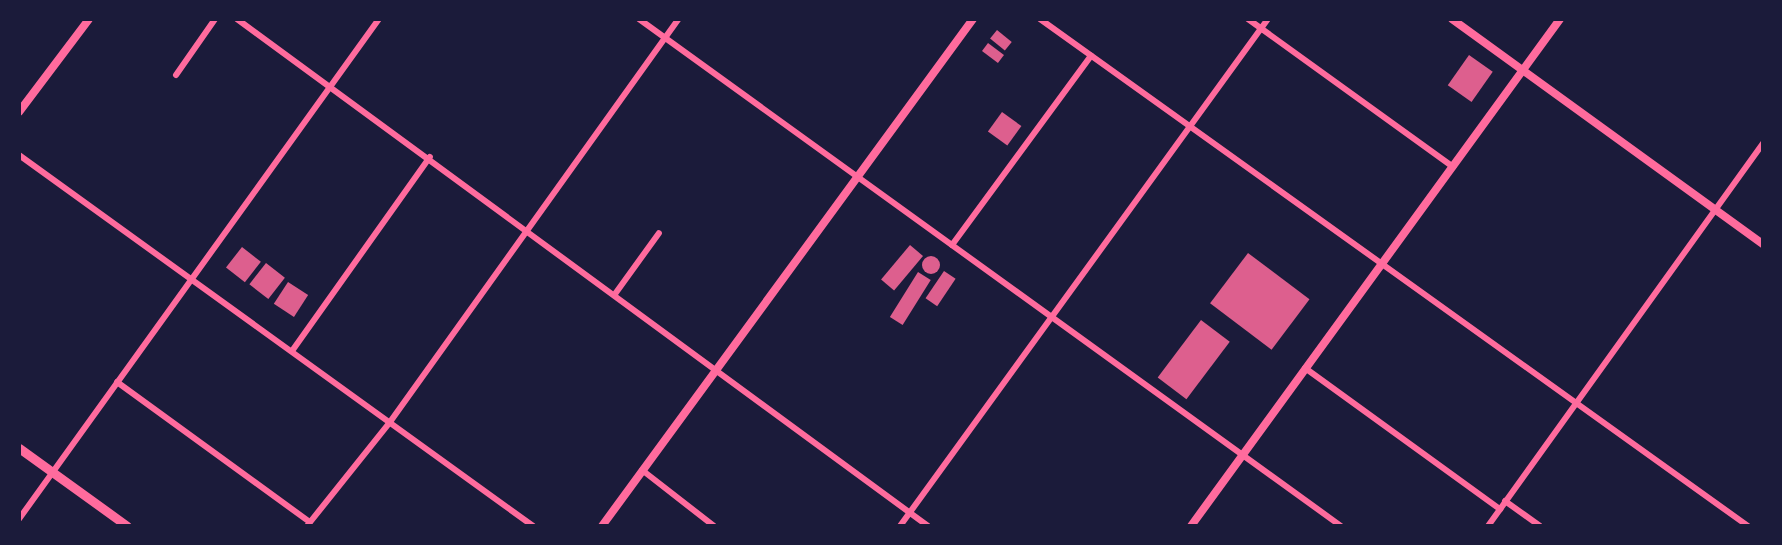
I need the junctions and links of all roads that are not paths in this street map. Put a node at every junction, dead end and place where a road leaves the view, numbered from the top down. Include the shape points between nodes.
1 (89, 19) edge
2 (215, 19) edge
3 (237, 19) edge
4 (379, 19) edge
5 (639, 19) edge
6 (678, 19) edge
7 (973, 19) edge
8 (1040, 19) edge
9 (1248, 19) edge
10 (1268, 19) edge
11 (1452, 19) edge
12 (1560, 19) edge
13 (1261, 29) junction
14 (665, 38) junction
15 (1091, 56) junction
16 (1524, 71) junction
17 (176, 75) dead end
18 (331, 84) junction
19 (19, 112) edge
20 (1192, 127) junction
21 (1763, 143) edge
22 (19, 155) edge
23 (430, 157) junction
24 (1453, 167) junction
25 (858, 174) junction
26 (1714, 209) junction
27 (529, 230) junction
28 (659, 233) dead end
29 (1763, 244) edge
30 (952, 245) junction
31 (1383, 263) junction
32 (192, 279) junction
33 (615, 294) junction
34 (1051, 318) junction
35 (292, 351) junction
36 (1306, 368) junction
37 (716, 369) junction
38 (117, 382) junction
39 (1577, 402) junction
40 (390, 422) junction
41 (19, 447) edge
42 (1243, 456) junction
43 (642, 470) junction
44 (53, 472) junction
45 (1505, 501) junction
46 (1500, 509) junction
47 (910, 513) junction
48 (19, 519) edge
49 (308, 524) edge
50 (127, 526) edge
51 (533, 526) edge
52 (602, 526) edge
53 (714, 526) edge
54 (900, 526) edge
55 (928, 526) edge
56 (1191, 526) edge
57 (1340, 526) edge
58 (1488, 526) edge
59 (1540, 526) edge
60 (1748, 526) edge

1 - 19 street
2 - 17 street
3 - 18 street
4 - 18 street
5 - 14 street
6 - 14 street
7 - 25 street
8 - 15 street
9 - 13 street
10 - 13 street
11 - 16 street
12 - 16 street
13 - 20 street
13 - 24 street
14 - 25 street
14 - 27 street
15 - 20 street
15 - 30 street
16 - 24 street
16 - 26 street
18 - 23 street
18 - 32 street
20 - 31 street
20 - 34 street
21 - 26 street
22 - 32 street
23 - 27 street
23 - 35 street
24 - 31 street
25 - 30 street
25 - 37 street
26 - 29 street
26 - 39 street
27 - 33 street
27 - 40 street
28 - 33 street
30 - 34 street
31 - 36 street
31 - 39 street
32 - 35 street
32 - 38 street
33 - 37 street
34 - 42 street
34 - 47 street
35 - 40 street
36 - 42 street
36 - 46 street
37 - 43 street
37 - 47 street
38 - 44 street
38 - 49 street
39 - 45 street
39 - 60 street
40 - 49 street
40 - 51 street
41 - 44 main road
42 - 56 street
42 - 57 street
43 - 52 street
43 - 53 street
44 - 48 street
44 - 50 main road
45 - 46 street
45 - 59 street
46 - 58 street
47 - 54 street
47 - 55 street

